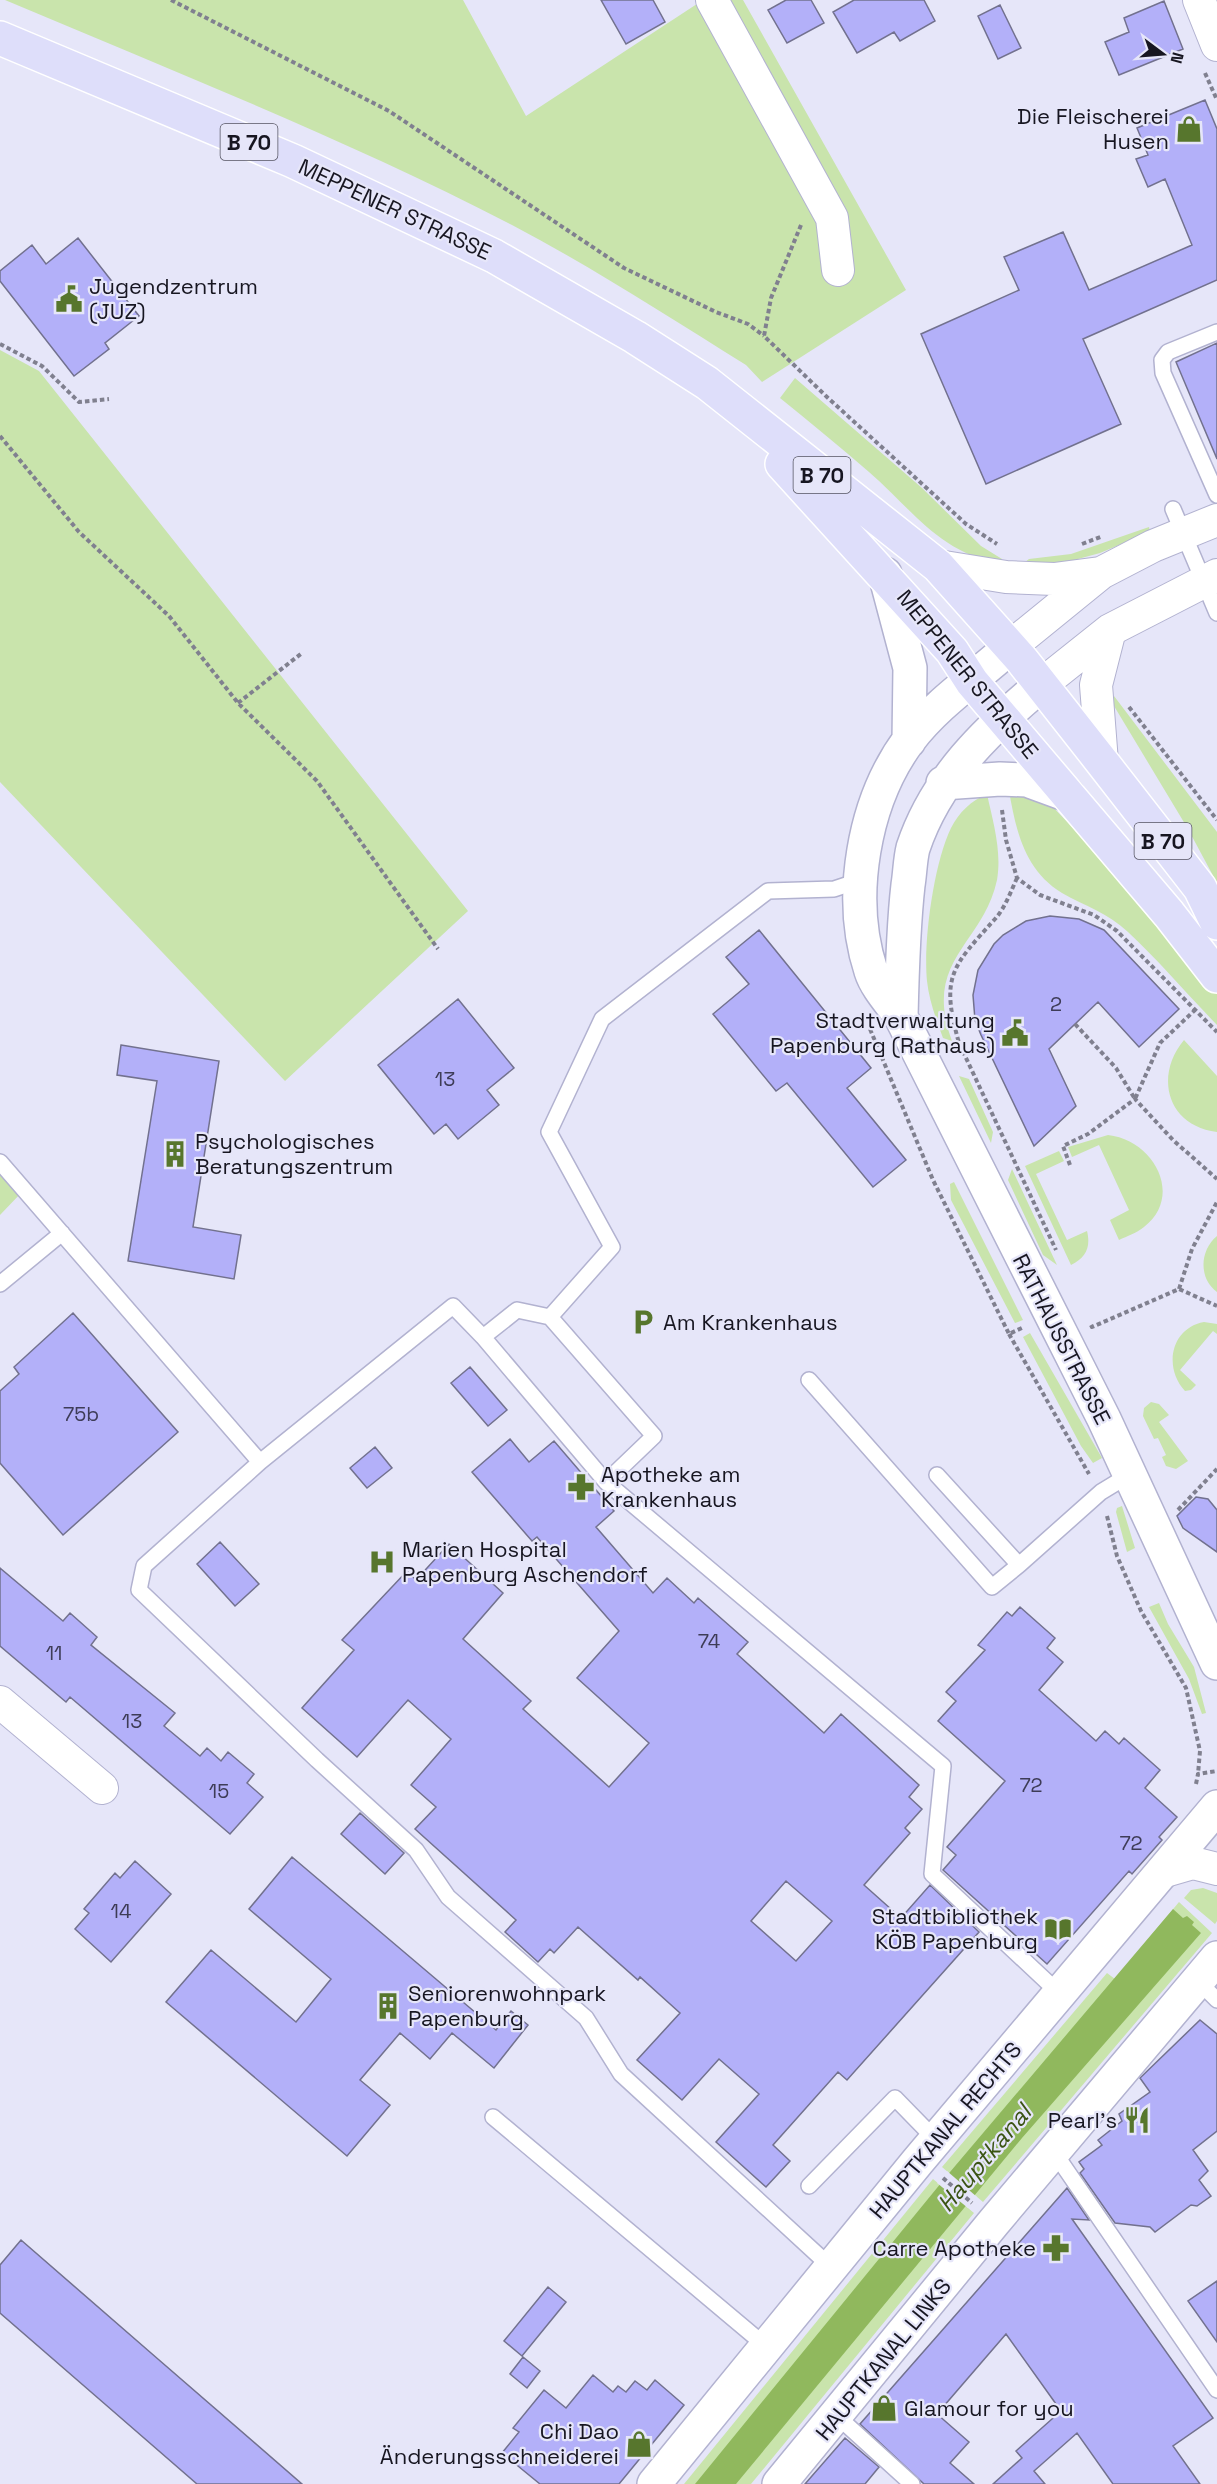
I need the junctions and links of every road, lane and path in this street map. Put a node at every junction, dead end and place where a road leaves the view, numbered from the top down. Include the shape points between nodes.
1 (171, 0) edge
2 (712, 0) edge
3 (1199, 0) edge
4 (0, 38) edge
5 (1217, 45) edge
6 (804, 218) dead end
7 (838, 270) dead end
8 (1217, 332) edge
9 (764, 336) junction
10 (0, 344) edge
11 (707, 383) junction
12 (109, 399) dead end
13 (0, 436) edge
14 (1217, 495) edge
15 (1217, 520) edge
16 (1178, 522) junction
17 (999, 546) dead end
18 (938, 566) junction
19 (1101, 573) junction
20 (885, 574) junction
21 (1210, 578) edge
22 (1217, 613) edge
23 (1110, 630) junction
24 (1010, 647) junction
25 (302, 653) dead end
26 (972, 682) junction
27 (1041, 685) junction
28 (1126, 701) dead end
29 (238, 703) junction
30 (1002, 718) junction
31 (909, 741) junction
32 (1102, 762) junction
33 (1000, 779) junction
34 (944, 783) junction
35 (1068, 795) junction
36 (1217, 820) edge
37 (1017, 878) junction
38 (861, 880) junction
39 (1217, 923) edge
40 (438, 949) dead end
41 (1217, 976) edge
42 (1195, 1010) junction
43 (901, 1017) junction
44 (1075, 1024) dead end
45 (1217, 1032) edge
46 (1135, 1099) junction
47 (0, 1162) edge
48 (1070, 1164) dead end
49 (1217, 1179) edge
50 (1217, 1202) edge
51 (62, 1233) junction
52 (1057, 1252) dead end
53 (0, 1284) edge
54 (1179, 1289) junction
55 (1217, 1306) edge
56 (550, 1317) junction
57 (1088, 1318) dead end
58 (1009, 1334) dead end
59 (483, 1337) junction
60 (809, 1380) dead end
61 (260, 1462) junction
62 (1217, 1469) edge
63 (937, 1475) dead end
64 (1129, 1475) junction
65 (606, 1482) junction
66 (1101, 1492) junction
67 (1156, 1533) junction
68 (1019, 1565) junction
69 (1217, 1663) edge
70 (0, 1702) edge
71 (1198, 1774) dead end
72 (102, 1788) dead end
73 (1217, 1807) edge
74 (1217, 1869) edge
75 (1162, 1872) junction
76 (1210, 1979) edge
77 (1060, 1994) junction
78 (493, 2116) dead end
79 (936, 2140) junction
80 (1054, 2152) junction
81 (942, 2177) dead end
82 (809, 2186) dead end
83 (974, 2205) dead end
84 (832, 2268) junction
85 (766, 2347) junction
86 (1217, 2390) edge
87 (837, 2415) junction
88 (654, 2484) edge
89 (779, 2484) edge
90 (912, 2484) edge

1 - 9 path via 389,111 624,268 747,324
2 - 7 street via 832,218
3 - 5 street
4 - 11 main road, MEPPENER STRASSE / B 70 via 293,161 494,256
6 - 9 path via 771,298
8 - 14 lane via 1168,352 1162,360 1163,373
9 - 17 path via 966,524
10 - 12 path via 42,366 79,402
11 - 18 main road, MEPPENER STRASSE / B 70
11 - 20 main road, MEPPENER STRASSE / B 70
13 - 29 path via 79,532 169,616
15 - 16 street
16 - 19 street
16 - 21 lane
18 - 19 street, MEPPENER STRASSE / B 70 via 1006,577 1054,579
18 - 24 main road, MEPPENER STRASSE / B 70
19 - 24 street
20 - 26 main road, MEPPENER STRASSE / B 70 via 952,651
20 - 31 street, B 70 via 910,668
21 - 22 lane
21 - 23 street
23 - 27 street
23 - 32 street via 1096,685
24 - 26 street, RATHAUSSTRASSE
24 - 27 main road, MEPPENER STRASSE / B 70
25 - 29 path
26 - 30 main road, MEPPENER STRASSE / B 70
26 - 31 street, RATHAUSSTRASSE via 930,716
27 - 30 street, RATHAUSSTRASSE
27 - 32 main road, MEPPENER STRASSE / B 70
28 - 36 path
29 - 40 path via 317,781
30 - 34 street, RATHAUSSTRASSE
30 - 35 main road, MEPPENER STRASSE / B 70
31 - 38 street, RATHAUSSTRASSE via 879,796 866,840
32 - 39 main road, MEPPENER STRASSE / B 70 via 1200,888
33 - 34 street, B 70
33 - 35 street, B 70 via 1027,780
33 - 37 path via 1006,840
34 - 43 street, RATHAUSSTRASSE via 913,850 902,953
35 - 41 main road, MEPPENER STRASSE / B 70
37 - 42 path via 1040,895 1094,915 1117,931
37 - 52 path via 996,917 959,959 949,988 951,1015 959,1043
38 - 43 street, RATHAUSSTRASSE via 863,939 872,974
38 - 56 lane via 834,889 768,891 602,1019 549,1132 612,1247
42 - 45 path
42 - 46 path via 1160,1043
43 - 64 street, RATHAUSSTRASSE
44 - 46 path via 1116,1068
46 - 48 path via 1088,1134 1063,1146
46 - 49 path
47 - 51 lane
50 - 54 path via 1192,1249
51 - 53 lane
51 - 61 lane
54 - 55 path
54 - 57 path via 1092,1327
56 - 59 lane via 517,1310
56 - 65 lane via 654,1436
58 - 66 path
59 - 61 lane via 453,1306
59 - 65 lane
60 - 68 lane via 992,1587
61 - 84 lane via 144,1566 139,1590 416,1850 448,1897 586,2018 621,2074
62 - 67 path
63 - 68 lane
64 - 66 lane
64 - 67 street, RATHAUSSTRASSE
65 - 77 lane via 943,1766 932,1874
66 - 68 lane
66 - 71 path via 1117,1556 1141,1611 1186,1688 1200,1751
67 - 69 street, RATHAUSSTRASSE
70 - 72 street
73 - 75 street, HAUPTKANAL RECHTS
74 - 75 street via 1193,1863
75 - 77 street, HAUPTKANAL RECHTS
76 - 80 street, HAUPTKANAL LINKS
77 - 79 street, HAUPTKANAL RECHTS
78 - 85 lane
79 - 82 lane via 895,2098
79 - 84 street, HAUPTKANAL RECHTS
80 - 86 lane
80 - 87 street, HAUPTKANAL LINKS
81 - 83 path
84 - 85 street, HAUPTKANAL RECHTS
85 - 88 street, HAUPTKANAL RECHTS
87 - 89 street, HAUPTKANAL LINKS
87 - 90 lane

